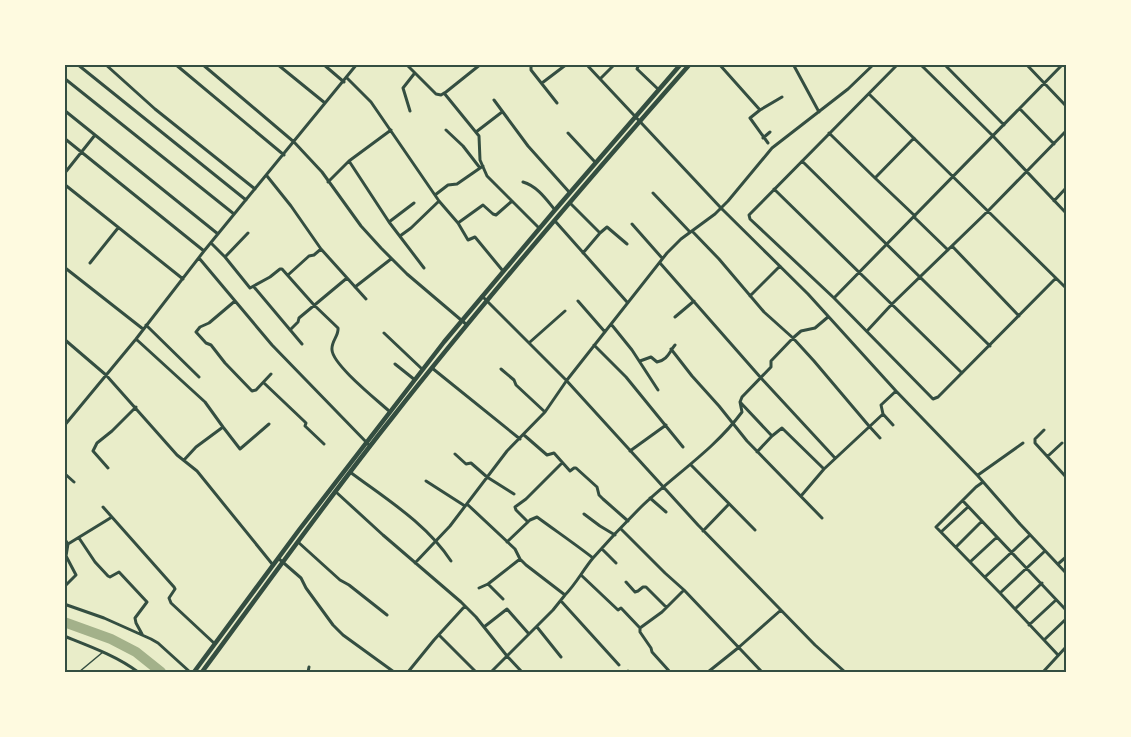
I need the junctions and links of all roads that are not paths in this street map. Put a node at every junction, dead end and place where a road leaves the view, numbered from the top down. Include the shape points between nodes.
1 (77, 64) edge
2 (105, 64) edge
3 (175, 64) edge
4 (202, 64) edge
5 (278, 64) edge
6 (323, 64) edge
7 (357, 64) edge
8 (406, 64) edge
9 (533, 64) edge
10 (567, 64) edge
11 (586, 64) edge
12 (615, 64) edge
13 (639, 64) edge
14 (681, 64) edge
15 (690, 64) edge
16 (718, 64) edge
17 (793, 64) edge
18 (874, 64) edge
19 (898, 64) edge
20 (920, 64) edge
21 (944, 64) edge
22 (1026, 64) edge
23 (1055, 64) edge
24 (1063, 64) edge
25 (478, 65) edge
26 (1059, 69) junction
27 (674, 72) junction
28 (415, 73) junction
29 (679, 76) junction
30 (64, 78) edge
31 (347, 78) junction
32 (600, 79) junction
33 (344, 82) junction
34 (542, 83) junction
35 (1045, 84) junction
36 (659, 90) junction
37 (444, 93) junction
38 (869, 94) junction
39 (782, 97) dead end
40 (494, 100) dead end
41 (325, 103) junction
42 (557, 103) dead end
43 (1066, 106) edge
44 (1020, 109) junction
45 (64, 110) edge
46 (760, 110) junction
47 (410, 111) dead end
48 (502, 112) junction
49 (819, 112) junction
50 (635, 116) junction
51 (640, 121) junction
52 (1004, 125) junction
53 (391, 130) junction
54 (446, 130) dead end
55 (1066, 131) edge
56 (476, 132) junction
57 (770, 132) dead end
58 (568, 133) dead end
59 (829, 134) junction
60 (95, 135) junction
61 (993, 136) junction
62 (64, 138) edge
63 (764, 138) junction
64 (914, 138) junction
65 (294, 142) junction
66 (768, 143) dead end
67 (1054, 144) junction
68 (81, 152) junction
69 (284, 155) junction
70 (349, 161) junction
71 (802, 161) junction
72 (596, 163) junction
73 (481, 167) junction
74 (1027, 172) junction
75 (64, 174) edge
76 (267, 176) junction
77 (954, 176) junction
78 (875, 178) junction
79 (328, 182) junction
80 (523, 182) dead end
81 (64, 184) edge
82 (574, 188) junction
83 (1066, 188) edge
84 (255, 189) junction
85 (774, 189) junction
86 (579, 192) junction
87 (570, 193) junction
88 (653, 193) dead end
89 (435, 195) junction
90 (246, 200) junction
91 (439, 201) junction
92 (512, 201) junction
93 (1054, 201) junction
94 (414, 203) dead end
95 (570, 203) junction
96 (721, 208) junction
97 (555, 210) junction
98 (988, 211) junction
99 (1066, 213) edge
100 (234, 214) junction
101 (560, 214) junction
102 (914, 216) junction
103 (555, 221) junction
104 (389, 222) junction
105 (458, 223) junction
106 (543, 223) junction
107 (632, 224) dead end
108 (118, 228) junction
109 (539, 228) junction
110 (548, 228) junction
111 (691, 232) junction
112 (600, 233) junction
113 (218, 234) junction
114 (248, 234) dead end
115 (400, 236) junction
116 (211, 243) junction
117 (627, 244) dead end
118 (887, 244) junction
119 (952, 246) junction
120 (321, 249) junction
121 (522, 249) junction
122 (948, 250) junction
123 (204, 251) junction
124 (583, 253) junction
125 (527, 254) junction
126 (225, 257) junction
127 (199, 258) junction
128 (662, 258) junction
129 (391, 259) junction
130 (660, 262) junction
131 (90, 263) dead end
132 (780, 266) junction
133 (64, 267) edge
134 (424, 268) dead end
135 (503, 271) junction
136 (859, 273) junction
137 (288, 275) junction
138 (921, 277) junction
139 (347, 278) junction
140 (1056, 278) junction
141 (183, 279) junction
142 (254, 286) junction
143 (355, 287) junction
144 (1066, 288) edge
145 (482, 296) junction
146 (750, 296) junction
147 (366, 298) dead end
148 (834, 298) junction
149 (235, 301) junction
150 (487, 301) junction
151 (578, 301) dead end
152 (694, 301) junction
153 (627, 302) junction
154 (475, 304) junction
155 (892, 304) junction
156 (314, 305) junction
157 (480, 309) junction
158 (565, 311) dead end
159 (1019, 316) junction
160 (828, 317) junction
161 (675, 318) dead end
162 (462, 320) junction
163 (611, 324) junction
164 (467, 325) junction
165 (145, 327) junction
166 (290, 330) junction
167 (867, 331) junction
168 (605, 332) junction
169 (384, 333) dead end
170 (793, 338) junction
171 (64, 339) edge
172 (136, 339) junction
173 (530, 342) junction
174 (302, 344) dead end
175 (594, 345) junction
176 (675, 345) dead end
177 (990, 346) junction
178 (671, 349) junction
179 (639, 361) junction
180 (395, 364) dead end
181 (432, 368) junction
182 (423, 369) junction
183 (501, 369) dead end
184 (962, 373) junction
185 (271, 374) dead end
186 (106, 375) junction
187 (199, 377) dead end
188 (760, 378) junction
189 (415, 380) junction
190 (566, 380) junction
191 (264, 383) junction
192 (658, 390) dead end
193 (896, 391) junction
194 (740, 402) junction
195 (400, 403) junction
196 (136, 407) junction
197 (545, 412) junction
198 (883, 414) junction
199 (390, 415) junction
200 (733, 423) junction
201 (268, 424) dead end
202 (666, 425) junction
203 (893, 425) dead end
204 (64, 426) edge
205 (869, 426) junction
206 (223, 428) junction
207 (1044, 430) dead end
208 (524, 435) junction
209 (772, 436) junction
210 (880, 438) dead end
211 (520, 439) junction
212 (1023, 443) dead end
213 (1062, 443) dead end
214 (324, 444) dead end
215 (368, 445) junction
216 (683, 447) dead end
217 (630, 451) junction
218 (757, 452) junction
219 (455, 454) dead end
220 (1048, 456) junction
221 (836, 458) junction
222 (184, 460) junction
223 (562, 462) junction
224 (691, 465) junction
225 (108, 468) dead end
226 (824, 469) junction
227 (1066, 469) edge
228 (350, 472) junction
229 (64, 473) edge
230 (1062, 473) junction
231 (978, 476) junction
232 (487, 477) junction
233 (1066, 477) edge
234 (426, 481) dead end
235 (74, 482) dead end
236 (983, 482) junction
237 (663, 487) junction
238 (336, 492) junction
239 (514, 494) dead end
240 (800, 496) junction
241 (651, 498) junction
242 (963, 501) junction
243 (729, 504) junction
244 (466, 505) junction
245 (103, 507) dead end
246 (968, 507) junction
247 (666, 512) dead end
248 (584, 514) dead end
249 (111, 517) junction
250 (822, 518) dead end
251 (628, 521) junction
252 (982, 521) junction
253 (528, 522) junction
254 (621, 529) junction
255 (755, 530) dead end
256 (703, 531) junction
257 (941, 532) junction
258 (615, 535) junction
259 (1030, 535) junction
260 (997, 537) junction
261 (64, 538) edge
262 (79, 538) junction
263 (298, 542) junction
264 (436, 542) junction
265 (507, 542) junction
266 (68, 544) junction
267 (956, 547) junction
268 (602, 549) junction
269 (1045, 551) junction
270 (1012, 552) junction
271 (1066, 557) edge
272 (520, 558) junction
273 (593, 558) junction
274 (280, 560) junction
275 (451, 561) dead end
276 (970, 562) junction
277 (415, 563) junction
278 (616, 563) dead end
279 (1058, 564) junction
280 (273, 565) junction
281 (1027, 568) junction
282 (1066, 573) edge
283 (581, 575) junction
284 (985, 577) junction
285 (626, 582) dead end
286 (1041, 583) junction
287 (489, 584) junction
288 (64, 587) edge
289 (479, 588) dead end
290 (684, 590) junction
291 (1000, 593) junction
292 (565, 595) junction
293 (503, 599) dead end
294 (1056, 600) junction
295 (561, 601) junction
296 (64, 604) edge
297 (242, 606) junction
298 (465, 606) junction
299 (666, 607) junction
300 (1014, 609) junction
301 (248, 610) junction
302 (781, 610) junction
303 (1066, 610) edge
304 (387, 615) dead end
305 (1066, 619) edge
306 (1029, 625) junction
307 (484, 627) junction
308 (537, 627) junction
309 (640, 628) junction
310 (223, 632) junction
311 (530, 634) junction
312 (143, 635) junction
313 (439, 635) junction
314 (64, 636) edge
315 (229, 636) junction
316 (1044, 640) junction
317 (215, 644) junction
318 (1066, 647) edge
319 (738, 648) junction
320 (102, 652) junction
321 (1058, 655) junction
322 (507, 656) junction
323 (561, 657) dead end
324 (619, 665) dead end
325 (309, 667) dead end
326 (842, 671) edge
327 (79, 672) edge
328 (138, 672) edge
329 (192, 672) edge
330 (202, 672) edge
331 (308, 672) edge
332 (394, 672) edge
333 (408, 672) edge
334 (476, 672) edge
335 (491, 672) edge
336 (522, 672) edge
337 (670, 672) edge
338 (708, 672) edge
339 (762, 672) edge
340 (1042, 672) edge

1 - 90 street
2 - 84 street
3 - 69 street
4 - 65 street
5 - 41 street
6 - 33 street
7 - 31 street
8 - 28 street
9 - 34 street via 531,68
10 - 34 street
11 - 32 street
12 - 32 street
13 - 36 street via 637,69
14 - 27 highway
15 - 29 highway
16 - 46 street
17 - 49 street
18 - 49 street
19 - 38 street
20 - 61 street
21 - 52 street
22 - 35 street
23 - 26 street
24 - 26 street
25 - 37 street
26 - 35 street
27 - 29 highway
27 - 36 highway
28 - 37 street via 436,94
28 - 47 street via 403,86
29 - 51 highway
30 - 100 street
31 - 33 street
31 - 53 street
32 - 50 street
33 - 41 street
34 - 42 street
35 - 43 street
35 - 44 street
36 - 50 highway
37 - 56 street
38 - 59 street
38 - 64 street
39 - 46 street
40 - 48 street
41 - 65 street
44 - 52 street
44 - 67 street
45 - 60 street
46 - 63 street via 750,118
48 - 56 street
48 - 87 street
49 - 96 street via 772,148
50 - 51 street
50 - 72 highway
51 - 86 highway
51 - 96 street
52 - 61 street
53 - 70 street
53 - 89 street
54 - 73 street
55 - 67 street
56 - 73 street
57 - 63 street
58 - 72 street
59 - 71 street
59 - 78 street
60 - 68 street
60 - 113 street
61 - 74 street
61 - 77 street
62 - 68 street
63 - 66 street
64 - 77 street
64 - 78 street
65 - 69 street
65 - 79 street
67 - 74 street
68 - 75 street
68 - 123 street
69 - 76 street
70 - 79 street
70 - 104 street
71 - 85 street
71 - 118 street
72 - 82 highway
73 - 89 street
73 - 92 street
74 - 93 street
74 - 98 street
76 - 84 street
76 - 120 street
77 - 98 street
77 - 102 street
78 - 102 street
79 - 129 street
80 - 97 street via 536,189
81 - 108 street
82 - 86 highway
82 - 87 highway
83 - 93 street
84 - 90 street
85 - 136 street
85 - 148 street via 749,215 750,219
86 - 95 highway
87 - 97 highway
88 - 111 street
89 - 91 street
90 - 100 street
91 - 105 street
91 - 115 street
92 - 105 street via 496,215 483,206
92 - 109 street
93 - 99 street
94 - 104 street
95 - 101 highway
95 - 112 street
96 - 111 street
96 - 132 street
97 - 101 street
97 - 106 highway
98 - 119 street
98 - 140 street
100 - 113 street
101 - 103 highway
102 - 118 street
102 - 122 street
103 - 110 highway
103 - 124 street
104 - 115 street
105 - 135 street via 468,240 475,237
106 - 109 highway
106 - 110 highway
107 - 128 street
108 - 131 street
108 - 141 street
109 - 121 highway
110 - 125 highway
111 - 128 street
111 - 146 street
112 - 117 street via 607,227
112 - 124 street
113 - 116 street
114 - 126 street
115 - 134 street
116 - 123 street
116 - 126 street
118 - 136 street
118 - 138 street
119 - 122 street
119 - 159 street
120 - 137 street
120 - 139 street
121 - 125 highway
121 - 135 highway
122 - 138 street
123 - 127 street
124 - 153 street
125 - 150 highway
126 - 142 street via 249,287
127 - 141 street
127 - 149 street
128 - 130 street
129 - 143 street
129 - 162 street
130 - 152 street
130 - 153 street
132 - 146 street
132 - 160 street
133 - 165 street
135 - 145 highway
136 - 148 street
136 - 155 street
137 - 142 street via 281,269
137 - 156 street
138 - 155 street
138 - 177 street
139 - 143 street
139 - 156 street
140 - 144 street
140 - 159 street
141 - 165 street
142 - 166 street
143 - 147 street
145 - 150 street
145 - 154 highway
146 - 170 street
148 - 167 street
149 - 191 street via 196,332 252,390
149 - 215 street
150 - 157 highway
150 - 173 street
151 - 168 street
152 - 161 street
152 - 188 street
153 - 163 street
154 - 157 highway
154 - 162 highway
155 - 167 street
155 - 184 street
156 - 166 street
156 - 199 street via 338,328 332,350 341,366
157 - 164 highway
158 - 173 street
159 - 177 street
160 - 170 street
160 - 193 street
162 - 164 street
162 - 182 highway
163 - 168 street
163 - 179 street
164 - 181 highway
165 - 172 street
165 - 187 street
166 - 174 street
167 - 184 street via 933,399
168 - 175 street
169 - 182 street
170 - 188 street
170 - 205 street
171 - 186 street
172 - 186 street
172 - 206 street via 206,402
173 - 190 street
175 - 190 street
175 - 202 street via 627,377
176 - 178 street
177 - 184 street
178 - 179 street via 661,361 649,357
178 - 200 street
179 - 192 street
180 - 189 street
181 - 195 highway
181 - 211 street
182 - 189 highway
183 - 197 street
185 - 191 street
186 - 196 street
186 - 204 street
188 - 194 street
188 - 221 street
189 - 195 highway
190 - 197 street
190 - 217 street
191 - 214 street
193 - 198 street via 881,405
193 - 231 street
194 - 200 street via 742,411
194 - 209 street
195 - 199 highway
196 - 222 street
196 - 225 street via 97,442 93,451
197 - 208 street
198 - 203 street
198 - 205 street
199 - 215 highway
200 - 218 street
200 - 224 street
201 - 206 street via 240,449
202 - 216 street
202 - 217 street
205 - 210 street
205 - 221 street
206 - 222 street
207 - 220 street via 1035,443
208 - 211 street
208 - 223 street
209 - 218 street
209 - 226 street via 784,428
211 - 232 street
212 - 231 street
213 - 220 street
215 - 228 highway
215 - 274 highway
217 - 237 street
218 - 240 street
219 - 232 street
220 - 230 street
221 - 226 street
222 - 280 street
223 - 251 street via 570,471 576,468
223 - 253 street via 515,507
224 - 237 street
224 - 243 street
226 - 240 street
227 - 230 street
228 - 238 highway
228 - 264 street via 402,510
229 - 235 street
230 - 233 street
231 - 236 street
232 - 239 street
232 - 244 street
234 - 244 street
236 - 242 street
236 - 259 street
237 - 241 street
237 - 256 street
238 - 263 highway
238 - 277 street
240 - 250 street
241 - 247 street
241 - 251 street
242 - 246 street
242 - 257 street via 936,527
243 - 255 street
243 - 256 street
244 - 264 street
244 - 265 street
245 - 249 street
246 - 252 street
246 - 257 street
248 - 258 street
249 - 262 street
249 - 317 street via 174,587 170,601
251 - 254 street
252 - 260 street
252 - 267 street
253 - 265 street
253 - 273 street via 537,517
254 - 258 street
254 - 290 street
256 - 302 street
257 - 267 street
258 - 268 street
259 - 269 street
259 - 270 street
260 - 270 street
260 - 276 street
261 - 266 street
262 - 266 street
262 - 312 street via 108,576 119,572 147,602 135,618
263 - 274 highway
263 - 304 street
264 - 275 street
264 - 277 street
265 - 272 street
266 - 288 street via 66,556 76,575
267 - 276 street
268 - 273 street
268 - 278 street
269 - 279 street
269 - 281 street
270 - 281 street
270 - 284 street
271 - 279 street
272 - 287 street
272 - 292 street
273 - 283 street
274 - 280 highway
274 - 301 highway
274 - 332 street via 301,578 338,630
276 - 284 street
277 - 298 street
279 - 282 street
280 - 297 highway
281 - 286 street
281 - 291 street
283 - 292 street
283 - 309 street
284 - 291 street
285 - 299 street via 635,591 646,587
286 - 294 street
286 - 300 street
287 - 289 street
287 - 293 street
290 - 299 street
290 - 319 street
291 - 300 street
292 - 295 street
294 - 303 street
294 - 306 street
295 - 308 street
295 - 324 street
296 - 312 street
297 - 301 highway
297 - 310 highway
298 - 307 street
298 - 313 street
299 - 309 street
300 - 306 street
301 - 315 highway
302 - 319 street
302 - 326 street
305 - 316 street
306 - 316 street
307 - 311 street via 507,609
307 - 322 street
308 - 311 street
308 - 323 street
309 - 337 street via 652,652
310 - 315 highway
310 - 317 highway
311 - 322 street
312 - 329 street
313 - 333 street
313 - 334 street
314 - 320 street
315 - 330 highway
316 - 321 street
317 - 329 highway
318 - 321 street
319 - 338 street
319 - 339 street
320 - 327 lane
320 - 328 street
321 - 340 street
322 - 335 street
322 - 336 street
325 - 331 street

